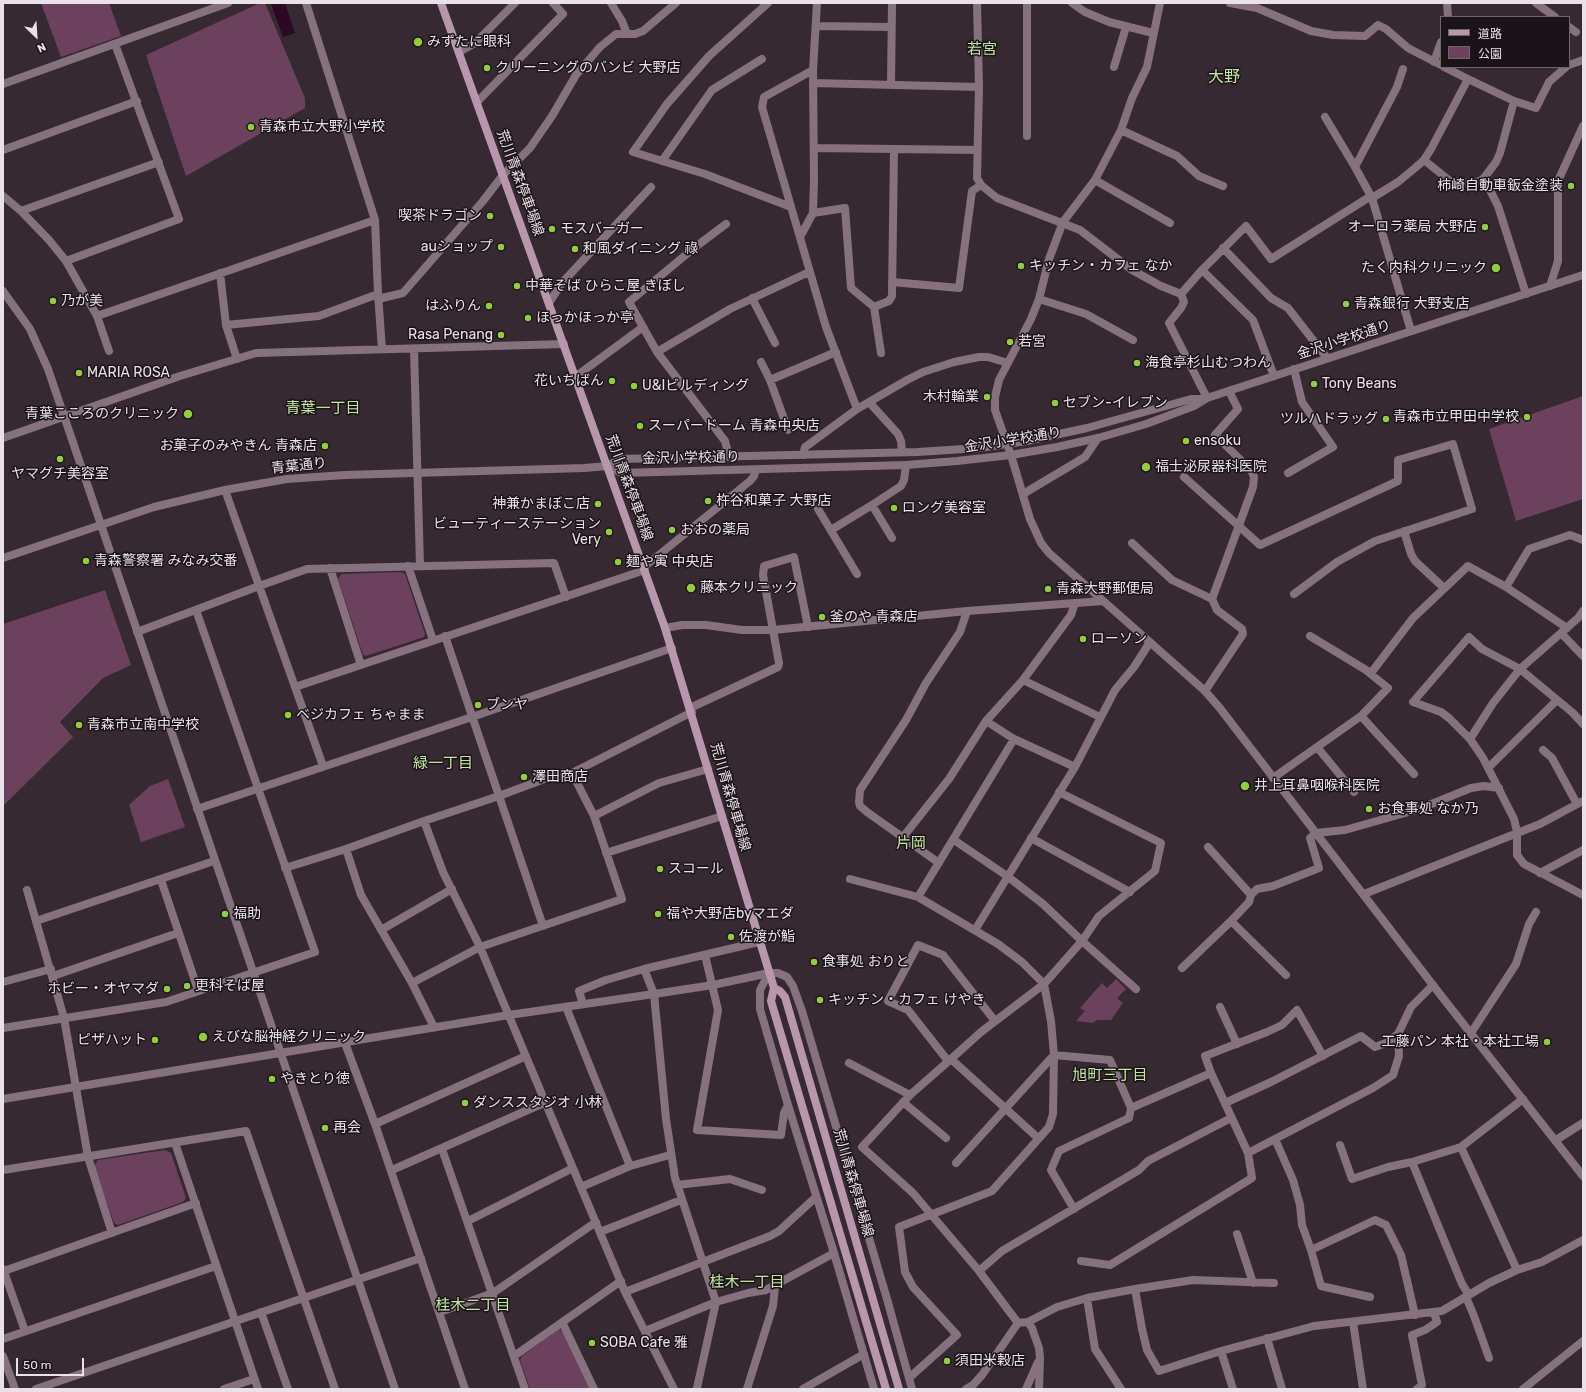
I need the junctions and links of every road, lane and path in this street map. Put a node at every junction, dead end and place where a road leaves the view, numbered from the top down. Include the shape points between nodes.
1 (228, 3) edge
2 (306, 3) edge
3 (441, 3) edge
4 (515, 3) edge
5 (553, 3) edge
6 (611, 3) edge
7 (676, 3) edge
8 (768, 3) edge
9 (817, 3) edge
10 (892, 3) edge
11 (976, 3) edge
12 (1028, 3) edge
13 (1072, 3) edge
14 (1160, 3) edge
15 (1230, 3) edge
16 (1271, 3) edge
17 (1447, 3) edge
18 (1536, 3) edge
19 (1268, 12) junction
20 (1448, 16) edge
21 (1554, 16) edge
22 (816, 26) junction
23 (891, 27) junction
24 (1126, 27) junction
25 (1570, 28) edge
26 (1576, 32) dead end
27 (1153, 33) junction
28 (627, 34) junction
29 (115, 44) junction
30 (1440, 48) edge
31 (459, 52) junction
32 (762, 59) dead end
33 (1583, 60) edge
34 (1437, 64) edge
35 (1570, 65) edge
36 (1114, 67) dead end
37 (1446, 68) edge
38 (1565, 68) edge
39 (1403, 69) dead end
40 (813, 70) junction
41 (1468, 79) junction
42 (813, 83) junction
43 (3, 84) edge
44 (891, 84) junction
45 (979, 87) junction
46 (136, 101) junction
47 (1514, 101) junction
48 (477, 102) junction
49 (1325, 117) dead end
50 (1583, 126) edge
51 (1121, 130) junction
52 (1027, 136) dead end
53 (814, 148) junction
54 (3, 150) edge
55 (894, 150) junction
56 (977, 150) junction
57 (1424, 160) junction
58 (662, 161) junction
59 (159, 162) junction
60 (1356, 167) junction
61 (503, 176) junction
62 (1484, 178) junction
63 (1095, 180) junction
64 (981, 185) junction
65 (1224, 186) dead end
66 (651, 187) dead end
67 (3, 196) edge
68 (1372, 197) junction
69 (791, 207) junction
70 (21, 211) junction
71 (813, 213) junction
72 (375, 220) junction
73 (1063, 222) junction
74 (1170, 223) dead end
75 (726, 224) dead end
76 (800, 237) junction
77 (1223, 248) junction
78 (66, 261) junction
79 (1202, 270) junction
80 (809, 272) junction
81 (220, 274) junction
82 (1583, 275) edge
83 (892, 282) junction
84 (1550, 286) junction
85 (3, 291) edge
86 (1181, 294) junction
87 (1526, 294) junction
88 (378, 297) junction
89 (752, 298) junction
90 (1039, 299) junction
91 (549, 303) junction
92 (874, 307) junction
93 (97, 316) junction
94 (226, 325) junction
95 (643, 327) junction
96 (1411, 331) junction
97 (1133, 340) dead end
98 (564, 344) junction
99 (776, 344) dead end
100 (382, 349) junction
101 (414, 349) junction
102 (109, 351) dead end
103 (658, 352) junction
104 (836, 352) junction
105 (881, 353) dead end
106 (1327, 358) junction
107 (237, 359) junction
108 (761, 362) dead end
109 (1008, 363) junction
110 (1294, 369) junction
111 (1274, 376) junction
112 (575, 377) junction
113 (770, 380) junction
114 (1229, 391) junction
115 (1205, 399) junction
116 (869, 402) junction
117 (857, 410) junction
118 (64, 417) junction
119 (788, 430) dead end
120 (3, 438) edge
121 (1098, 438) junction
122 (1007, 444) junction
123 (902, 452) junction
124 (803, 455) junction
125 (1011, 455) junction
126 (729, 457) junction
127 (906, 465) junction
128 (608, 466) junction
129 (756, 470) junction
130 (417, 472) junction
131 (1288, 473) dead end
132 (1184, 477) dead end
133 (225, 490) junction
134 (1023, 494) junction
135 (872, 505) junction
136 (818, 509) dead end
137 (100, 525) junction
138 (1238, 526) junction
139 (830, 530) junction
140 (1404, 532) junction
141 (892, 538) dead end
142 (1583, 540) edge
143 (1132, 543) dead end
144 (3, 558) edge
145 (408, 566) junction
146 (420, 566) junction
147 (330, 568) junction
148 (644, 569) junction
149 (857, 574) dead end
150 (259, 586) junction
151 (1506, 587) junction
152 (1444, 588) junction
153 (1294, 594) dead end
154 (566, 597) junction
155 (1212, 599) junction
156 (1104, 601) junction
157 (1075, 603) junction
158 (196, 610) junction
159 (967, 611) junction
160 (1583, 611) edge
161 (808, 627) junction
162 (666, 628) junction
163 (773, 630) junction
164 (1564, 630) junction
165 (137, 632) junction
166 (445, 636) junction
167 (1310, 636) dead end
168 (433, 640) junction
169 (1150, 642) junction
170 (672, 648) junction
171 (1583, 656) edge
172 (362, 665) junction
173 (1520, 669) junction
174 (1367, 671) junction
175 (1023, 680) junction
176 (295, 687) junction
177 (1205, 691) junction
178 (1557, 700) junction
179 (691, 710) junction
180 (1361, 716) junction
181 (472, 717) junction
182 (1100, 717) junction
183 (986, 721) junction
184 (1583, 724) edge
185 (1470, 738) junction
186 (1014, 739) junction
187 (1317, 747) junction
188 (1543, 750) dead end
189 (323, 766) junction
190 (1075, 767) junction
191 (1488, 768) junction
192 (708, 769) junction
193 (572, 773) junction
194 (1414, 774) dead end
195 (1273, 778) junction
196 (1498, 788) junction
197 (258, 789) junction
198 (1059, 792) junction
199 (1354, 792) dead end
200 (499, 796) junction
201 (1580, 803) edge
202 (197, 809) junction
203 (594, 816) junction
204 (722, 816) junction
205 (424, 821) junction
206 (1517, 832) junction
207 (1316, 834) junction
208 (902, 837) junction
209 (1031, 838) junction
210 (954, 840) junction
211 (1208, 847) dead end
212 (346, 849) junction
213 (1583, 850) edge
214 (606, 853) junction
215 (214, 861) junction
216 (939, 863) junction
217 (285, 868) junction
218 (1540, 873) junction
219 (1007, 876) junction
220 (850, 879) dead end
221 (161, 880) junction
222 (452, 889) junction
223 (27, 890) dead end
224 (1130, 892) junction
225 (1364, 894) junction
226 (1251, 895) junction
227 (1583, 895) edge
228 (918, 897) junction
229 (1536, 912) dead end
230 (36, 921) junction
231 (1231, 921) junction
232 (543, 926) junction
233 (381, 930) junction
234 (975, 930) junction
235 (178, 933) junction
236 (1082, 941) junction
237 (759, 942) junction
238 (480, 947) junction
239 (705, 955) junction
240 (1182, 968) dead end
241 (644, 969) junction
242 (252, 972) junction
243 (52, 973) junction
244 (769, 973) junction
245 (1286, 975) dead end
246 (3, 982) edge
247 (412, 983) junction
248 (713, 984) junction
249 (1044, 984) junction
250 (1433, 985) junction
251 (774, 988) junction
252 (1136, 989) dead end
253 (198, 990) junction
254 (654, 994) junction
255 (584, 1004) junction
256 (566, 1007) junction
257 (1220, 1007) dead end
258 (509, 1015) junction
259 (64, 1018) junction
260 (996, 1021) junction
261 (3, 1028) edge
262 (434, 1028) junction
263 (1471, 1033) junction
264 (1398, 1034) junction
265 (345, 1043) junction
266 (1237, 1044) junction
267 (281, 1054) junction
268 (1054, 1055) junction
269 (526, 1056) junction
270 (1323, 1056) junction
271 (949, 1060) junction
272 (849, 1063) dead end
273 (1212, 1073) junction
274 (75, 1087) junction
275 (910, 1095) junction
276 (3, 1099) edge
277 (1523, 1099) junction
278 (546, 1102) junction
279 (903, 1102) junction
280 (1225, 1103) junction
281 (788, 1106) junction
282 (1005, 1108) junction
283 (1131, 1108) junction
284 (1231, 1118) junction
285 (1583, 1123) edge
286 (375, 1124) junction
287 (946, 1138) dead end
288 (1038, 1138) junction
289 (1275, 1139) junction
290 (1556, 1140) junction
291 (175, 1143) junction
292 (1340, 1145) dead end
293 (1461, 1147) junction
294 (442, 1148) junction
295 (1248, 1153) junction
296 (670, 1155) junction
297 (88, 1157) junction
298 (1412, 1162) junction
299 (956, 1163) dead end
300 (630, 1166) junction
301 (573, 1168) junction
302 (3, 1170) edge
303 (392, 1170) junction
304 (1583, 1176) edge
305 (677, 1185) junction
306 (581, 1186) junction
307 (762, 1190) dead end
308 (816, 1197) junction
309 (681, 1200) junction
310 (196, 1203) junction
311 (1074, 1209) junction
312 (930, 1213) junction
313 (468, 1221) junction
314 (596, 1222) junction
315 (600, 1232) junction
316 (112, 1233) junction
317 (1237, 1234) dead end
318 (1583, 1240) edge
319 (1311, 1250) junction
320 (834, 1253) junction
321 (421, 1258) junction
322 (702, 1261) junction
323 (1081, 1261) dead end
324 (216, 1266) junction
325 (3, 1270) edge
326 (1517, 1270) junction
327 (978, 1271) junction
328 (357, 1280) junction
329 (621, 1280) junction
330 (1253, 1283) junction
331 (1274, 1283) dead end
332 (775, 1286) junction
333 (1134, 1289) junction
334 (626, 1292) junction
335 (493, 1293) junction
336 (1468, 1296) junction
337 (1370, 1297) dead end
338 (304, 1298) junction
339 (1087, 1298) junction
340 (716, 1302) junction
341 (261, 1312) junction
342 (440, 1312) junction
343 (1434, 1312) junction
344 (1415, 1315) junction
345 (235, 1321) junction
346 (562, 1322) junction
347 (1028, 1322) junction
348 (1353, 1322) junction
349 (1018, 1323) junction
350 (25, 1331) junction
351 (645, 1331) junction
352 (1267, 1338) junction
353 (3, 1339) edge
354 (1583, 1341) edge
355 (1221, 1351) junction
356 (864, 1354) junction
357 (3, 1356) edge
358 (514, 1356) junction
359 (1040, 1358) junction
360 (1489, 1358) dead end
361 (909, 1378) junction
362 (254, 1379) junction
363 (697, 1388) dead end
364 (14, 1389) edge
365 (36, 1389) edge
366 (224, 1389) edge
367 (258, 1389) edge
368 (288, 1389) edge
369 (335, 1389) edge
370 (395, 1389) edge
371 (465, 1389) edge
372 (525, 1389) edge
373 (594, 1389) edge
374 (674, 1389) edge
375 (747, 1389) edge
376 (803, 1389) edge
377 (874, 1389) edge
378 (886, 1389) edge
379 (899, 1389) edge
380 (912, 1389) edge
381 (966, 1389) edge
382 (1026, 1389) edge
383 (1039, 1389) edge
384 (1121, 1389) edge
385 (1234, 1389) edge
386 (1282, 1389) edge
387 (1363, 1389) edge
388 (1417, 1389) edge
389 (1523, 1389) edge

1 - 29 street
2 - 72 street
3 - 31 main road, 荒川青森停車場線
4 - 31 street via 475,43
5 - 48 street via 563,14
6 - 28 street
7 - 28 street via 643,31
8 - 58 street via 710,56 667,104 633,152
9 - 22 street
10 - 23 street
11 - 45 street
12 - 52 street
13 - 24 street via 1085,12
14 - 27 street
15 - 19 street
16 - 19 street
17 - 20 street
18 - 21 street
19 - 34 street via 1311,30 1333,35 1365,36 1378,25 1408,48
22 - 23 street
22 - 40 street
23 - 44 street
24 - 27 street
24 - 36 street
25 - 26 street
27 - 51 street via 1147,66
28 - 61 street via 616,34 589,58 530,148
29 - 43 street
29 - 46 street
30 - 34 street
31 - 48 main road, 荒川青森停車場線
32 - 58 street via 712,90
33 - 35 street
37 - 41 street
38 - 47 street via 1549,82 1536,108
39 - 60 street via 1397,88
40 - 42 street
40 - 69 street via 764,97 762,107
41 - 47 street
41 - 57 street
42 - 44 street
42 - 53 street
44 - 45 street
45 - 56 street
46 - 54 street
46 - 59 street
47 - 62 street via 1500,153
48 - 61 main road, 荒川青森停車場線
49 - 60 street
50 - 84 street via 1558,181 1558,261
51 - 63 street
51 - 65 street via 1178,156 1199,176
53 - 55 street
53 - 71 street
55 - 56 street
55 - 83 street
56 - 64 street via 977,178
57 - 62 street via 1450,180 1472,182
57 - 68 street via 1398,182
58 - 69 street via 705,174
59 - 70 street
59 - 78 street via 179,219
60 - 68 street
61 - 88 street via 403,293
61 - 91 main road, 荒川青森停車場線
62 - 87 street via 1498,206
63 - 73 street
63 - 74 street
64 - 73 street via 997,198
64 - 83 street via 972,190 959,288
66 - 91 street via 561,284
67 - 70 street
68 - 77 street via 1272,259 1246,226
68 - 96 street
69 - 76 street
70 - 78 street
71 - 76 street
71 - 92 street via 844,208 851,288
72 - 81 street
72 - 88 street
73 - 86 street via 1080,230 1132,270
73 - 90 street via 1049,260
75 - 95 street via 630,302
76 - 80 street
77 - 79 street
77 - 106 street via 1271,298 1288,308
78 - 93 street
79 - 86 street
79 - 111 street via 1253,320
80 - 89 street
80 - 104 street
81 - 93 street
81 - 94 street
82 - 84 street, 金沢小学校通り
83 - 92 street via 892,296 889,301
84 - 87 street, 金沢小学校通り
85 - 118 street via 38,345
86 - 115 street via 1184,302 1169,323
87 - 96 street, 金沢小学校通り
88 - 94 street via 319,316
88 - 100 street
89 - 99 street
89 - 103 street
90 - 97 street via 1086,314
90 - 109 street
91 - 98 main road, 荒川青森停車場線
92 - 105 street
93 - 102 street
94 - 107 street
95 - 103 street
95 - 112 street
96 - 106 street, 金沢小学校通り
98 - 101 street
98 - 112 main road, 荒川青森停車場線
100 - 101 street
100 - 107 street via 256,353
101 - 130 street
103 - 126 street via 725,441
104 - 113 street
104 - 117 street
106 - 110 street, 金沢小学校通り
107 - 118 street via 180,376
108 - 113 street
109 - 116 street via 988,357 968,358 937,366
109 - 122 street via 999,380 995,403
110 - 111 street, 金沢小学校通り
110 - 131 street via 1302,402 1333,447
111 - 114 street, 金沢小学校通り
112 - 128 main road, 荒川青森停車場線
113 - 119 street
114 - 115 street, 金沢小学校通り
114 - 138 street via 1238,408 1215,435 1251,470 1254,477 1253,487
115 - 121 street, 金沢小学校通り via 1163,418
115 - 122 street, 金沢小学校通り via 1191,399 1108,424
116 - 117 street
116 - 123 street via 898,434
117 - 124 street via 805,447
118 - 120 street
118 - 137 street
121 - 125 street, 金沢小学校通り
121 - 134 street via 1085,457
122 - 123 street, 金沢小学校通り
122 - 125 street
123 - 124 street, 金沢小学校通り
124 - 126 street, 金沢小学校通り
125 - 127 street, 金沢小学校通り
125 - 134 street
126 - 128 street, 金沢小学校通り via 620,459
127 - 129 street, 金沢小学校通り
127 - 135 street via 901,486
128 - 129 street, 金沢小学校通り via 621,473
128 - 130 street, 青葉通り
128 - 148 main road, 荒川青森停車場線
129 - 148 street via 750,481
130 - 133 street, 青葉通り via 300,478
130 - 146 street
132 - 138 street
133 - 137 street, 青葉通り via 154,507
133 - 150 street
134 - 156 street via 1030,519 1041,543
135 - 139 street
135 - 141 street
136 - 139 street
137 - 144 street, 青葉通り
137 - 165 street
138 - 140 street via 1260,545 1398,481 1398,460 1453,444 1472,509
138 - 155 street
139 - 149 street
140 - 152 street via 1415,561
140 - 153 street via 1375,541 1337,562
142 - 151 street via 1570,535 1529,549
143 - 155 street via 1172,580
145 - 146 street
145 - 147 street
145 - 168 street
146 - 154 street via 554,563
147 - 150 street via 301,570
147 - 172 street
148 - 154 street
148 - 162 main road, 荒川青森停車場線
150 - 158 street
150 - 176 street
151 - 152 street via 1468,566
151 - 164 street
152 - 174 street via 1413,618 1371,673
154 - 166 street
155 - 177 street via 1217,610 1242,629 1243,634
156 - 157 street
156 - 169 street
157 - 159 street
157 - 175 street via 1070,615
158 - 165 street
158 - 197 street
159 - 161 street
159 - 208 street via 960,632 860,790 860,806
160 - 164 street
161 - 163 street
161 - 163 street via 794,557 764,566 763,574
162 - 163 street via 706,625 742,630
162 - 170 main road, 荒川青森停車場線
163 - 179 street via 778,667
164 - 171 street
164 - 173 street
165 - 202 street
166 - 168 street
166 - 181 street
167 - 174 street
168 - 172 street
169 - 177 street
169 - 182 street via 1115,690
170 - 179 main road, 荒川青森停車場線
170 - 181 street
172 - 176 street
173 - 178 street
173 - 185 street
173 - 185 street via 1482,649 1469,637 1413,702 1450,718
174 - 180 street via 1388,688
175 - 182 street
175 - 183 street
176 - 189 street
177 - 195 street
178 - 184 street
178 - 191 street
179 - 192 main road, 荒川青森停車場線
179 - 193 street
180 - 187 street
180 - 194 street
181 - 189 street
181 - 200 street
182 - 190 street
183 - 186 street
183 - 208 street via 948,779
185 - 191 street
186 - 190 street
186 - 210 street
187 - 195 street
187 - 199 street
188 - 201 street via 1552,758
189 - 197 street
190 - 198 street
191 - 196 street
192 - 203 street via 659,783
192 - 204 main road, 荒川青森停車場線
193 - 200 street via 555,775
193 - 203 street
195 - 207 street
196 - 206 street via 1514,819
196 - 207 street via 1470,788 1419,809 1345,830
197 - 202 street
197 - 217 street
198 - 209 street
198 - 224 street via 1161,843 1156,872
200 - 205 street
200 - 232 street
201 - 206 street via 1540,824
202 - 215 street
203 - 214 street
204 - 214 street
204 - 237 main road, 荒川青森停車場線
205 - 212 street
205 - 222 street
206 - 218 street via 1517,855 1524,864
206 - 225 street
207 - 225 street
207 - 226 street via 1310,838 1319,868 1273,886 1257,889
208 - 216 street
209 - 219 street
209 - 224 street
210 - 216 street
210 - 219 street
211 - 226 street
212 - 217 street
212 - 233 street via 361,895
213 - 218 street
214 - 232 street via 622,899
215 - 221 street
215 - 242 street
216 - 228 street
217 - 242 street via 315,952
218 - 227 street
219 - 234 street
219 - 236 street via 1043,904
220 - 228 street
221 - 230 street
221 - 235 street
222 - 233 street
222 - 238 street
223 - 230 street
224 - 236 street via 1099,916
225 - 250 street
226 - 231 street via 1249,902
228 - 234 street
229 - 263 street via 1529,924 1516,964
230 - 243 street
231 - 240 street
231 - 245 street
232 - 238 street
233 - 247 street
234 - 249 street via 1022,962
235 - 243 street
235 - 253 street
236 - 249 street
236 - 252 street
237 - 239 street
237 - 244 main road, 荒川青森停車場線
238 - 247 street
238 - 258 street
239 - 241 street
239 - 248 street
241 - 254 street
241 - 255 street via 579,991
242 - 253 street
242 - 267 street
243 - 246 street
243 - 259 street
244 - 248 street
244 - 251 main road, 荒川青森停車場線
244 - 281 street via 760,990 760,1009
244 - 361 street via 787,977 802,1011
247 - 262 street
248 - 254 street
248 - 281 street via 718,1010 697,1130 781,1135 784,1113
249 - 260 street
249 - 268 street via 1052,1021
250 - 263 street
250 - 264 street via 1411,1007
251 - 378 main road, 荒川青森停車場線 via 771,1001
251 - 379 main road, 荒川青森停車場線 via 785,997
253 - 259 street via 166,1002
254 - 255 street
254 - 296 street
255 - 256 street
256 - 258 street
256 - 300 street
257 - 266 street
258 - 262 street
258 - 269 street
259 - 261 street
259 - 274 street
260 - 271 street
260 - 271 street via 943,955 918,944 888,1001 908,1010
262 - 265 street
263 - 277 street
264 - 270 street via 1375,1047 1361,1036
264 - 289 street via 1399,1056 1393,1075
265 - 267 street
265 - 286 street
266 - 270 street via 1282,1025 1297,1010
266 - 273 street via 1205,1056
267 - 274 street
267 - 328 street
268 - 282 street
268 - 283 street via 1110,1060
268 - 288 street via 1052,1121 1049,1128
269 - 278 street
269 - 286 street
270 - 280 street
271 - 275 street
271 - 282 street
272 - 275 street
273 - 280 street
273 - 283 street
274 - 276 street
274 - 297 street
275 - 279 street
277 - 290 street
277 - 293 street
278 - 294 street
278 - 301 street
279 - 287 street
279 - 312 street via 862,1148 913,1193
280 - 284 street
281 - 308 street
282 - 288 street
282 - 299 street
283 - 311 street via 1129,1118 1059,1151 1051,1170
284 - 295 street
284 - 311 street via 1148,1161 1139,1170
285 - 290 street
286 - 303 street
288 - 312 street via 992,1191
289 - 295 street
289 - 319 street via 1293,1180 1302,1225
290 - 304 street
291 - 297 street
291 - 310 street
291 - 338 street via 246,1131
292 - 298 street via 1352,1179
293 - 298 street
293 - 326 street
294 - 303 street
294 - 313 street
295 - 323 street via 1252,1178 1110,1265
296 - 300 street
296 - 305 street
297 - 302 street
297 - 316 street
298 - 336 street
300 - 306 street
301 - 306 street
301 - 313 street
303 - 321 street
305 - 307 street via 730,1179
305 - 309 street
306 - 314 street
308 - 320 street
308 - 322 street via 779,1231
309 - 315 street
309 - 322 street
310 - 316 street
310 - 324 street
311 - 327 street via 1002,1251
312 - 327 street
312 - 361 street via 898,1227 905,1272 913,1287 957,1335
313 - 335 street
314 - 315 street
314 - 335 street
315 - 329 street
316 - 325 street
317 - 330 street
318 - 326 street via 1542,1262
319 - 337 street via 1321,1286
319 - 344 street via 1375,1220 1386,1225 1401,1255
320 - 332 street
320 - 356 street
321 - 328 street
321 - 342 street
322 - 334 street
322 - 340 street
324 - 345 street
324 - 350 street
325 - 350 street
326 - 336 street
327 - 349 street
328 - 338 street
328 - 370 street
329 - 334 street
329 - 346 street
330 - 331 street
330 - 333 street via 1193,1280
332 - 340 street
332 - 375 street via 773,1306
333 - 339 street
333 - 355 street via 1147,1350 1159,1371
334 - 351 street
335 - 342 street
335 - 358 street
336 - 343 street via 1442,1311
336 - 360 street
338 - 341 street
338 - 369 street
339 - 347 street via 1057,1307
339 - 384 street via 1095,1349
340 - 351 street
340 - 363 street
341 - 345 street
341 - 368 street
342 - 371 street
343 - 344 street
343 - 388 street via 1437,1322 1412,1335 1422,1385
344 - 348 street
345 - 362 street
345 - 365 street
346 - 358 street
346 - 373 street
347 - 349 street
347 - 359 street via 1037,1341
348 - 352 street via 1314,1326
348 - 387 street
349 - 381 street via 982,1375
350 - 353 street
351 - 374 street
352 - 355 street
352 - 386 street
354 - 389 street
355 - 385 street
356 - 376 street
356 - 377 street
357 - 364 street
358 - 372 street
359 - 382 street
359 - 383 street
361 - 380 street
362 - 366 street
362 - 367 street

